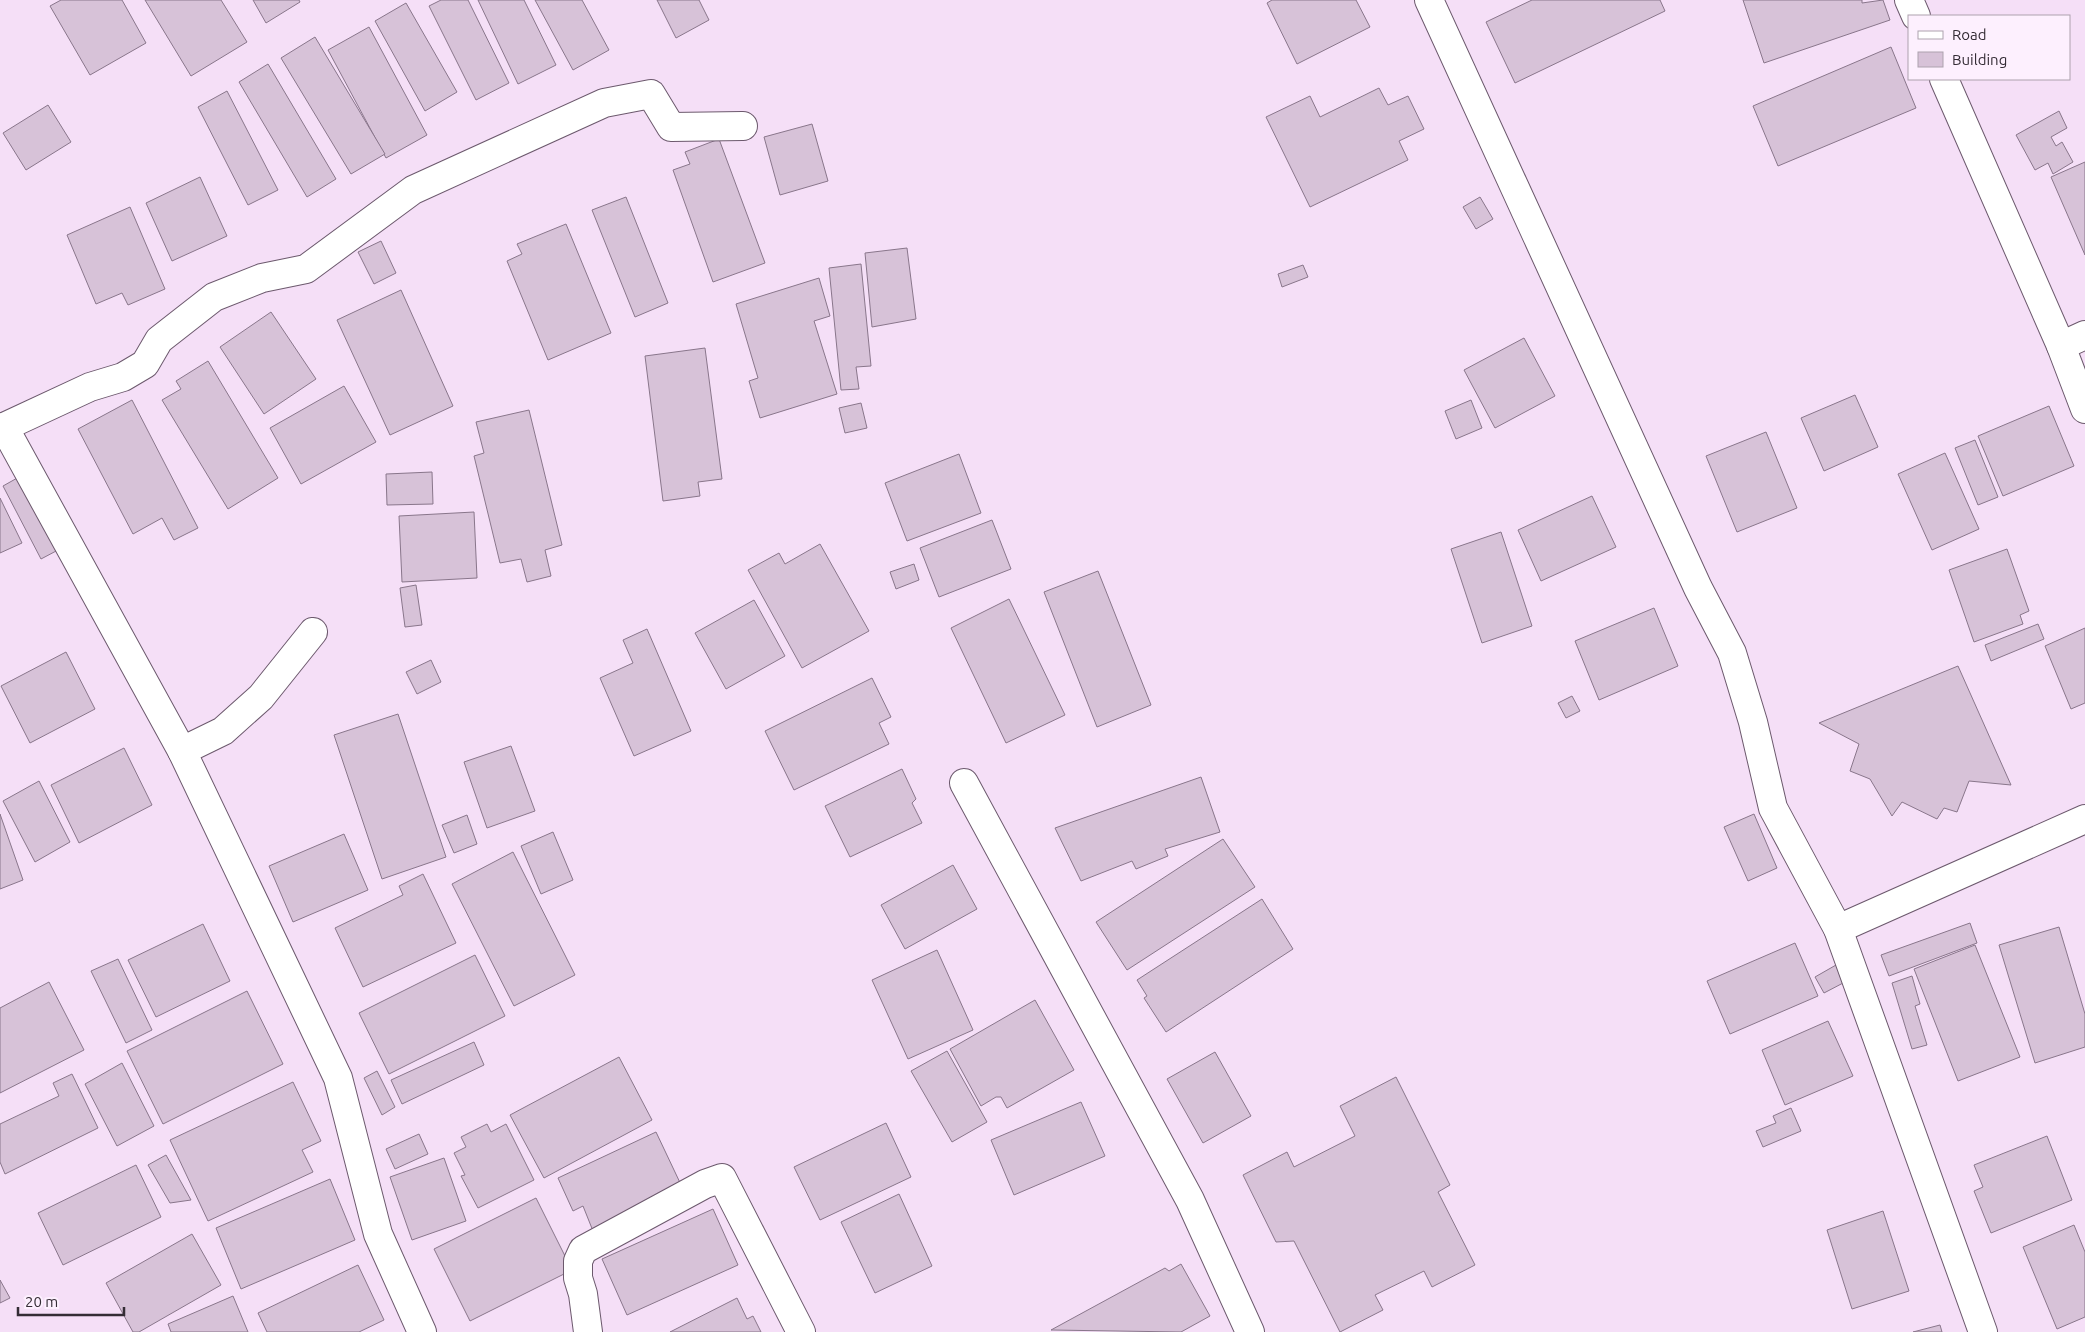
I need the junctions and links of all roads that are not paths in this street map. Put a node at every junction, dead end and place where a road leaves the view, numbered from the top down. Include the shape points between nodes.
1 (1429, 0) edge
2 (1909, 0) edge
3 (1916, 15) edge
4 (1944, 80) edge
5 (743, 126) dead end
6 (2073, 341) edge
7 (2085, 409) edge
8 (2, 429) edge
9 (313, 632) dead end
10 (182, 751) junction
11 (964, 783) dead end
12 (2085, 819) edge
13 (1838, 929) junction
14 (422, 1332) edge
15 (588, 1332) edge
16 (801, 1332) edge
17 (1250, 1332) edge
18 (1983, 1332) edge

1 - 13 street via 1698,588 1732,653 1753,722 1772,808
2 - 3 street
4 - 6 street
5 - 8 street via 671,128 652,94 604,103 413,190 306,269 262,278 214,297 159,340 145,364 123,377 90,386
6 - 7 street
8 - 10 street
9 - 10 street via 254,702 223,731
10 - 14 street via 338,1078 378,1234
11 - 17 street via 1190,1200
12 - 13 street
13 - 18 street
15 - 16 street via 584,1294 578,1278 578,1261 583,1250 722,1178

